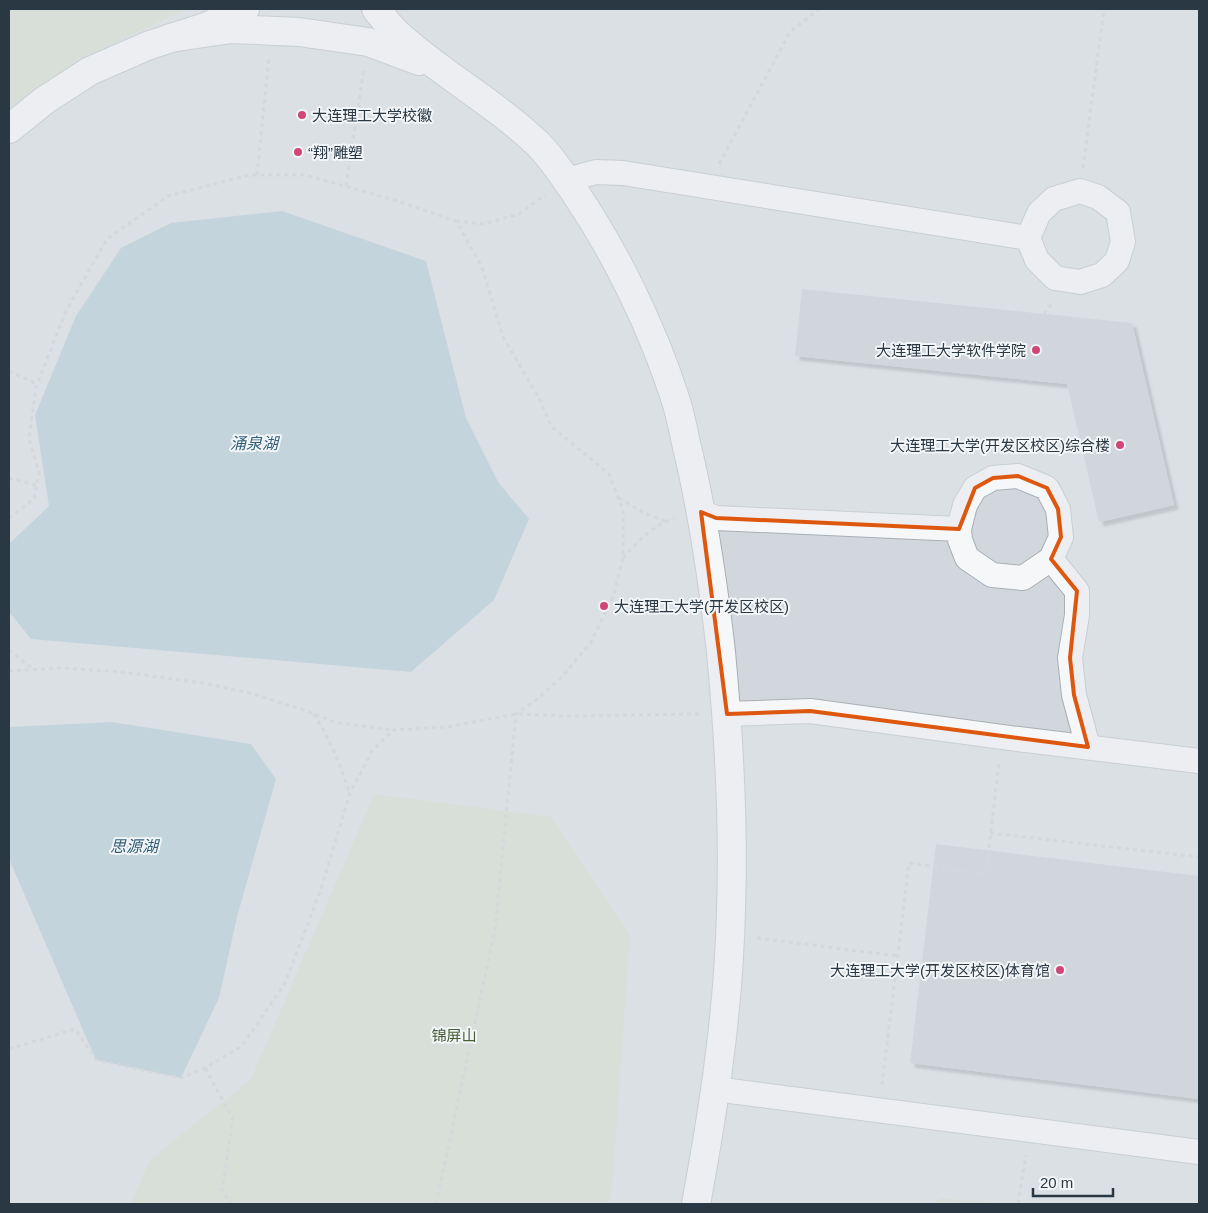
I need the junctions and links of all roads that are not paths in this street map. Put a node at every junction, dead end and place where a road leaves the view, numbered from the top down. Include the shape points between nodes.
1 (245, 9) edge
2 (376, 9) edge
3 (170, 38) junction
4 (460, 83) junction
5 (9, 129) edge
6 (566, 180) junction
7 (1028, 238) junction
8 (701, 512) junction
9 (959, 529) junction
10 (1051, 559) junction
11 (727, 714) junction
12 (1088, 746) junction
13 (1199, 761) edge
14 (715, 1089) junction
15 (1199, 1152) edge
16 (696, 1204) edge

1 - 3 street via 208,26
2 - 4 street via 401,37
3 - 4 street via 231,29 299,32 368,42 413,58
3 - 5 street via 90,71 44,100
4 - 6 street via 540,146
6 - 7 street via 596,172 623,173
6 - 8 street via 630,288 657,351 676,400
7 - 7 street via 1036,260 1055,278 1080,282 1102,275 1117,261 1123,242 1118,212 1098,197 1080,191 1054,199 1039,213
8 - 9 street via 716,518
8 - 11 street
9 - 10 street via 967,558 992,575 1023,578
9 - 10 street via 965,505 975,488 993,478 1018,476 1047,488 1058,509 1061,537
10 - 12 street via 1077,591 1070,658 1074,695
11 - 12 street via 810,711
11 - 14 street via 731,789 730,934
12 - 13 street
14 - 15 street
14 - 16 street

